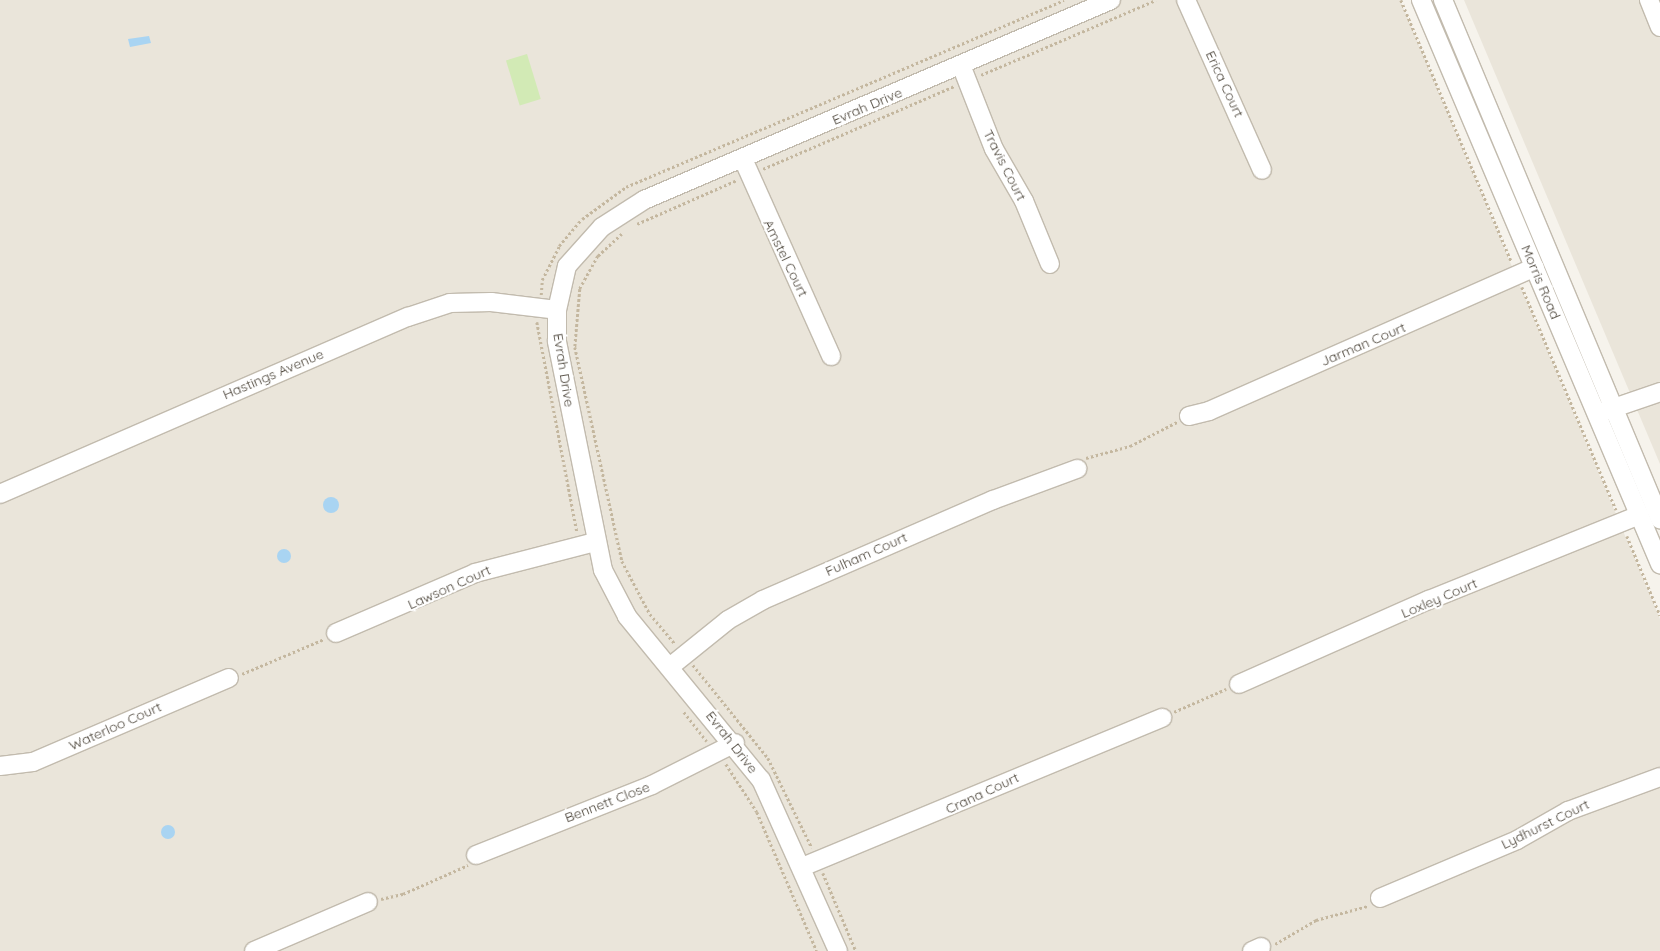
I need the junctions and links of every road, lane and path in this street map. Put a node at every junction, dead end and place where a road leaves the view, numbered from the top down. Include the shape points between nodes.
1 (1064, 0) edge
2 (1111, 0) edge
3 (1156, 0) edge
4 (1186, 0) edge
5 (1401, 0) edge
6 (1421, 0) edge
7 (1443, 0) edge
8 (1649, 0) edge
9 (1660, 27) edge
10 (961, 65) junction
11 (968, 81) junction
12 (747, 167) junction
13 (1262, 170) dead end
14 (634, 225) dead end
15 (627, 230) dead end
16 (1050, 264) dead end
17 (1535, 267) junction
18 (1517, 275) junction
19 (548, 309) junction
20 (831, 356) dead end
21 (1660, 392) edge
22 (1605, 411) junction
23 (1189, 416) joint
24 (1077, 469) joint
25 (1643, 479) junction
26 (1627, 486) junction
27 (0, 494) edge
28 (1639, 515) junction
29 (1660, 519) edge
30 (1621, 522) junction
31 (588, 544) junction
32 (1660, 564) edge
33 (1660, 615) edge
34 (336, 633) joint
35 (685, 655) junction
36 (671, 666) junction
37 (229, 678) joint
38 (1239, 684) joint
39 (678, 705) dead end
40 (1162, 718) joint
41 (735, 744) junction
42 (716, 753) junction
43 (0, 766) edge
44 (1660, 777) edge
45 (476, 855) joint
46 (810, 864) junction
47 (1380, 898) joint
48 (368, 902) joint
49 (1257, 949) edge
50 (254, 951) edge
51 (817, 951) edge
52 (838, 951) edge
53 (856, 951) edge

1 - 19 path via 626,187 582,219 559,246 542,280
2 - 10 street, Evrah Drive
3 - 11 path
4 - 13 street, Erica Court via 1233,96
5 - 18 path
6 - 17 street, Morris Road
7 - 22 street, Morris Road
8 - 9 street
10 - 11 street, Travis Court
10 - 12 street, Evrah Drive
11 - 12 path
11 - 16 street, Travis Court via 994,149 1024,201
12 - 14 path
12 - 19 street, Evrah Drive via 644,200 602,227 568,266
12 - 20 street, Amstel Court
15 - 35 path via 598,256 580,290 576,347 622,561 650,614
17 - 18 street, Jarman Court
17 - 22 street, Morris Road
18 - 23 street, Jarman Court via 1209,411
18 - 30 path
19 - 27 street, Hastings Avenue via 491,302 450,303 408,317
19 - 31 street, Evrah Drive via 557,341
19 - 31 path via 541,352
21 - 22 street
22 - 25 street, Morris Road
22 - 26 street, Morris Road
23 - 24 path via 1130,446 1087,456
24 - 35 street, Fulham Court via 993,500 763,600 728,620
25 - 26 street
25 - 29 street, Morris Road
26 - 28 street, Morris Road
28 - 30 street, Loxley Court
28 - 32 street, Morris Road
30 - 33 path
30 - 38 street, Loxley Court via 1429,600
31 - 34 street, Lawson Court via 475,573
31 - 36 street, Evrah Drive via 620,605
34 - 37 path
35 - 36 street, Fulham Court
35 - 46 path via 768,758
36 - 41 street, Evrah Drive
37 - 43 street, Waterloo Court via 33,762
38 - 40 path
39 - 42 path
40 - 46 street, Crana Court
41 - 42 street, Bennett Close
41 - 46 street, Evrah Drive via 761,780
42 - 45 street, Bennett Close via 652,785
42 - 51 path via 741,781 757,812
44 - 47 street, Lydhurst Court via 1598,798 1517,840 1430,874
45 - 48 path via 464,870 403,894
46 - 52 street, Evrah Drive
46 - 53 path
47 - 49 path via 1370,906 1316,920 1279,943
48 - 50 street

